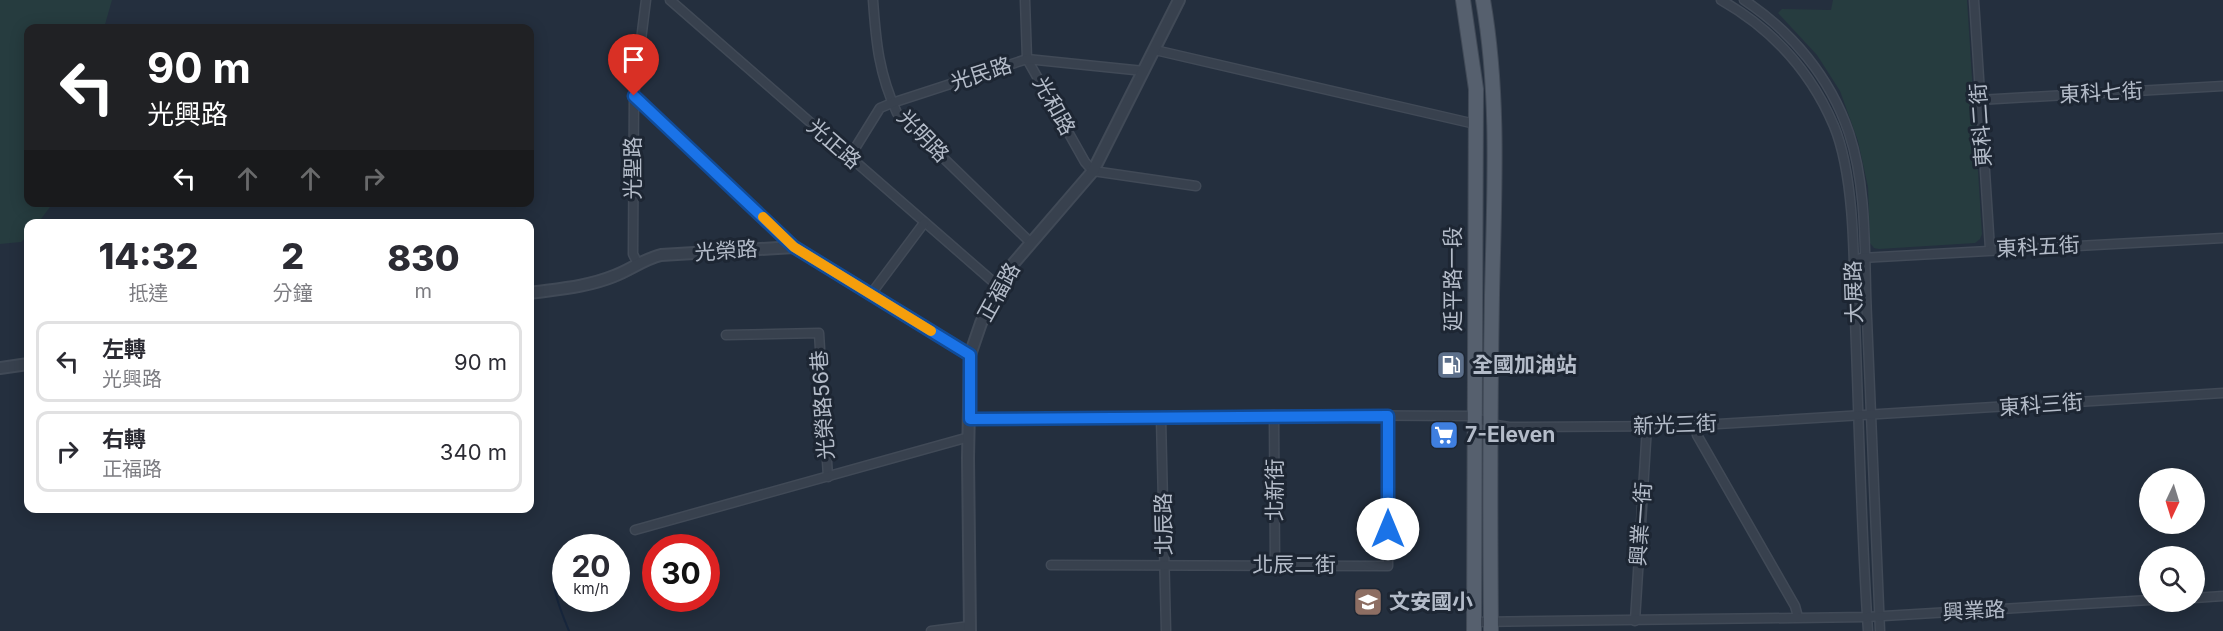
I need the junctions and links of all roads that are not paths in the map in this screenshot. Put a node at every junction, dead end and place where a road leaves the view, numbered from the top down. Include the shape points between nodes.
1 (646, 0) edge
2 (670, 0) edge
3 (873, 0) edge
4 (1025, 0) edge
5 (1179, 0) edge
6 (1463, 0) edge
7 (1483, 0) edge
8 (1721, 0) edge
9 (1744, 0) edge
10 (1974, 0) edge
11 (1155, 50) junction
12 (1027, 59) junction
13 (1143, 70) junction
14 (2223, 86) edge
15 (634, 96) junction
16 (1978, 100) junction
17 (892, 102) junction
18 (1475, 124) junction
19 (849, 158) junction
20 (1093, 171) junction
21 (1196, 186) dead end
22 (1475, 201) junction
23 (1494, 201) junction
24 (924, 223) junction
25 (2223, 237) edge
26 (1030, 242) junction
27 (794, 247) junction
28 (1990, 249) junction
29 (1853, 258) junction
30 (1864, 258) junction
31 (638, 264) junction
32 (998, 286) junction
33 (534, 292) edge
34 (871, 294) junction
35 (1474, 307) junction
36 (1492, 308) junction
37 (726, 335) dead end
38 (970, 355) junction
39 (24, 365) edge
40 (0, 368) edge
41 (2223, 393) edge
42 (1871, 415) junction
43 (1274, 416) junction
44 (1388, 416) junction
45 (1474, 416) junction
46 (1859, 416) junction
47 (1161, 418) junction
48 (970, 419) junction
49 (1490, 424) junction
50 (1695, 425) junction
51 (1647, 426) junction
52 (969, 437) junction
53 (828, 477) junction
54 (635, 530) dead end
55 (1165, 565) junction
56 (1275, 565) junction
57 (1051, 566) dead end
58 (2223, 596) edge
59 (2205, 597) edge
60 (2139, 601) edge
61 (1798, 617) junction
62 (1867, 617) junction
63 (1879, 617) junction
64 (1635, 621) junction
65 (1474, 626) edge
66 (1491, 627) edge
67 (970, 629) edge
68 (931, 631) edge
69 (1166, 631) edge
70 (1868, 631) edge
71 (1880, 631) edge

1 - 15 street, 光聖路
2 - 19 street, 光正路
3 - 17 street, 光明路 via 876,46
4 - 12 street, 光和路
5 - 11 street, 正福路
6 - 18 main road, 延平路一段 via 1476,89
7 - 23 main road, 延平路一段 via 1492,88
8 - 29 street, 大展路 via 1743,12 1784,48 1813,86 1834,127 1848,185
9 - 30 street, 大展路 via 1794,40 1832,93 1856,158
10 - 16 street, 東科二街
11 - 13 street, 正福路
11 - 18 street
12 - 13 street, 光民路
12 - 17 street, 光民路
12 - 20 street, 光和路
13 - 20 street, 正福路
14 - 16 street, 東科七街
15 - 27 street
15 - 31 street, 光聖路 via 633,254
16 - 28 street, 東科二街
17 - 19 street, 光民路 via 880,108
17 - 26 street, 光明路 via 897,113
18 - 22 main road, 延平路一段
19 - 24 street, 光正路
20 - 21 street
20 - 26 street, 正福路
22 - 23 main road
22 - 35 main road, 延平路一段
23 - 36 main road, 延平路一段
24 - 32 street, 光正路
24 - 34 street
25 - 28 street, 東科五街
26 - 32 street, 正福路
27 - 31 street, 光榮路 via 661,255
27 - 34 street
28 - 30 street, 東科五街
29 - 30 street, 東科五街
29 - 46 street, 大展路
30 - 42 street, 大展路
31 - 33 street, 光榮路 via 612,277
32 - 38 street, 正福路
34 - 38 street
35 - 36 main road
35 - 45 main road, 延平路一段
36 - 49 main road, 延平路一段
37 - 53 street, 光榮路56巷 via 819,333
38 - 48 street, 正福路
39 - 40 street
41 - 42 street, 東科三街
42 - 46 street, 東科三街
42 - 63 street, 大展路
43 - 44 street
43 - 47 street
43 - 56 street, 北新街
44 - 45 street
44 - 56 street, 北辰二街 via 1388,566
45 - 49 street
45 - 65 main road, 延平路一段
46 - 50 street, 新光三街
46 - 62 street, 大展路
47 - 48 street
47 - 55 street, 北辰路
48 - 52 street, 正福路
49 - 51 street, 新光三街
49 - 66 main road, 延平路一段
50 - 51 street, 新光三街
50 - 61 street
51 - 64 street, 興業一街
52 - 53 street
52 - 67 street, 正福路
53 - 54 street, 光榮路56巷
55 - 56 street, 北辰二街
55 - 57 street, 北辰二街
55 - 69 street, 北辰路
58 - 59 street
60 - 63 street, 興業路
61 - 62 street, 興業路
61 - 64 street, 興業路
62 - 63 street, 興業路
62 - 70 street, 大展路
63 - 71 street, 大展路
64 - 66 street, 興業路
65 - 66 street, 興業路
67 - 68 street

